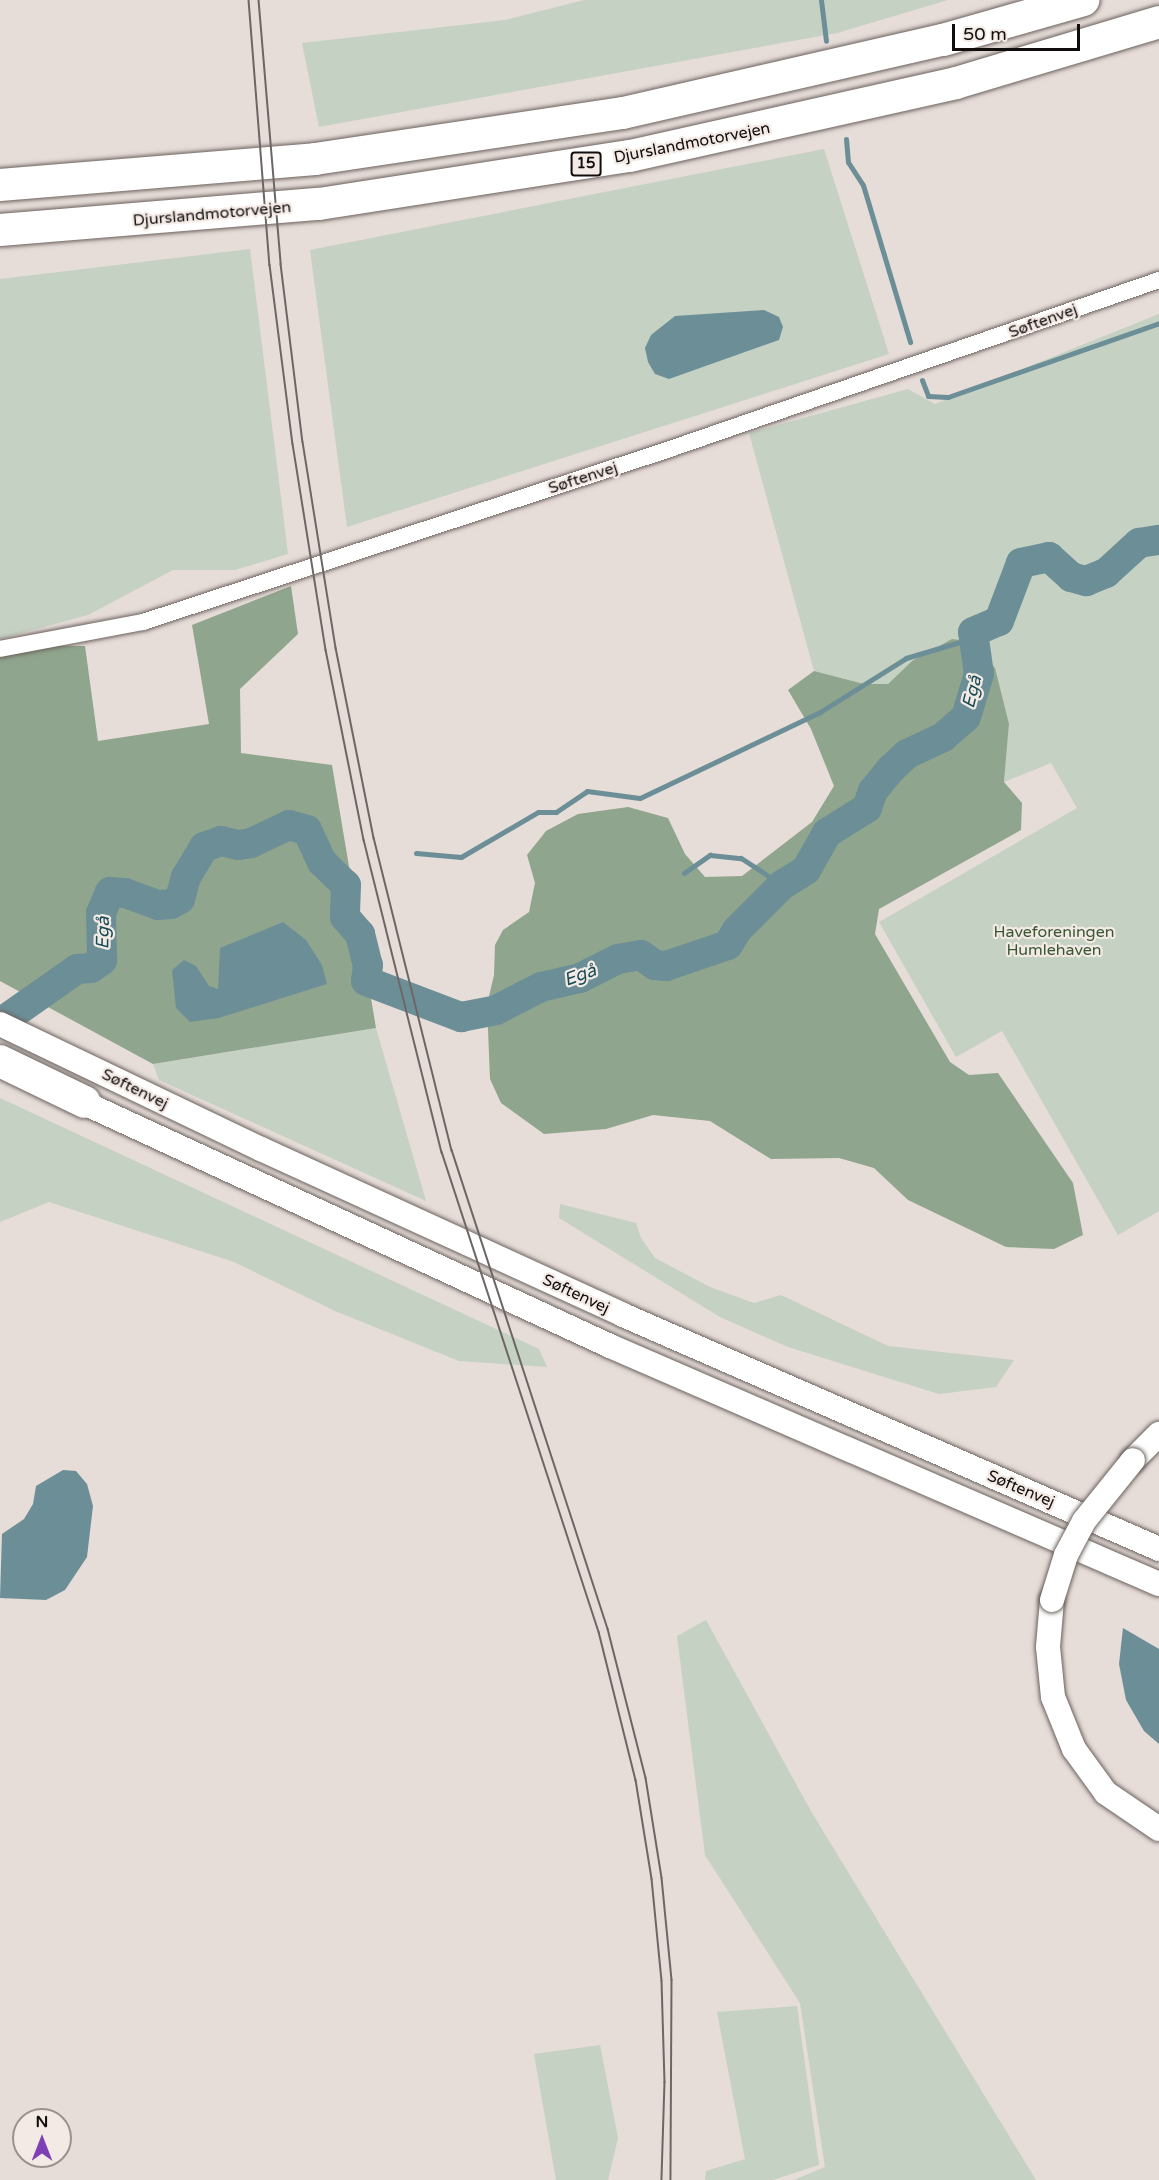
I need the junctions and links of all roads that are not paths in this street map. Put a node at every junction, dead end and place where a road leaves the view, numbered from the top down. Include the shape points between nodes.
1 (1083, 0) edge
2 (1159, 22) edge
3 (0, 185) edge
4 (0, 230) edge
5 (1159, 280) edge
6 (0, 649) edge
7 (0, 1024) edge
8 (0, 1061) edge
9 (0, 1068) edge
10 (40, 1082) junction
11 (85, 1102) joint
12 (1159, 1434) edge
13 (1159, 1549) edge
14 (1159, 1584) edge
15 (1159, 1829) edge

1 - 3 highway via 943,40 623,113 315,159
2 - 4 highway, Djurslandmotorvejen / 15 via 956,83 630,156 319,204
5 - 6 street, Søftenvej via 667,450 143,622
7 - 13 main road, Søftenvej via 623,1315
8 - 10 highway
9 - 10 main road
10 - 11 highway
11 - 14 main road, Søftenvej via 610,1346
12 - 15 main road, bridge via 1084,1521 1066,1555 1052,1600 1048,1647 1053,1697 1074,1749 1106,1793

